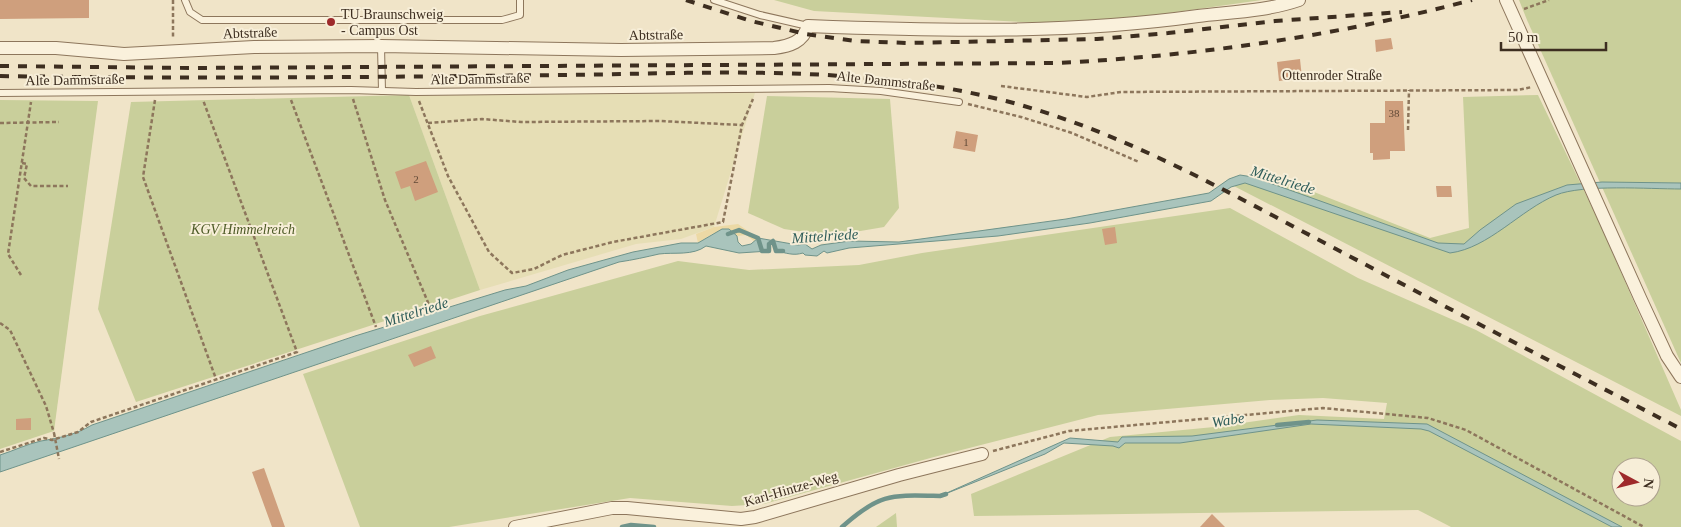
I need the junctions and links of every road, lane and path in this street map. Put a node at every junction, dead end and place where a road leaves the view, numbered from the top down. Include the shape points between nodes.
1 (173, 0) edge
2 (185, 0) edge
3 (520, 0) edge
4 (714, 0) edge
5 (1300, 0) edge
6 (1506, 0) edge
7 (1549, 0) edge
8 (1512, 14) junction
9 (808, 26) junction
10 (381, 46) junction
11 (0, 48) edge
12 (173, 52) junction
13 (1543, 82) junction
14 (1001, 86) dead end
15 (756, 89) junction
16 (351, 90) junction
17 (1409, 90) junction
18 (199, 91) junction
19 (288, 91) junction
20 (157, 92) junction
21 (382, 92) junction
22 (416, 92) junction
23 (0, 93) edge
24 (32, 93) junction
25 (959, 102) joint
26 (28, 122) junction
27 (60, 122) dead end
28 (0, 123) edge
29 (428, 123) junction
30 (742, 125) junction
31 (1408, 130) dead end
32 (1139, 162) dead end
33 (22, 163) junction
34 (68, 186) dead end
35 (21, 275) dead end
36 (432, 312) dead end
37 (0, 323) edge
38 (376, 327) dead end
39 (1681, 377) edge
40 (216, 379) junction
41 (0, 452) edge
42 (982, 454) joint
43 (59, 459) dead end
44 (515, 527) edge
45 (1644, 527) edge

1 - 12 path
2 - 3 lane via 190,12 202,20 502,20 520,15
4 - 9 lane
5 - 9 street via 1271,7 1154,22 1071,29
6 - 8 street
7 - 8 path
8 - 13 street
9 - 10 street, Abtstraße via 804,36 795,43 774,48 621,50
10 - 12 street, Abtstraße via 254,47
10 - 21 lane
11 - 12 street, Abtstraße via 56,48 124,54
13 - 17 path, Ottenroder Straße via 1518,90
13 - 39 street via 1667,356
14 - 17 path, Ottenroder Straße via 1088,97 1121,92
15 - 22 lane, Alte Dammstraße
15 - 25 lane, Alte Dammstraße via 881,91
15 - 30 path
16 - 19 lane, Alte Dammstraße
16 - 21 lane, Alte Dammstraße
16 - 36 path via 386,200
17 - 31 path
18 - 19 lane, Alte Dammstraße
18 - 20 lane, Alte Dammstraße
18 - 40 path via 296,352
19 - 38 path
20 - 24 lane, Alte Dammstraße
20 - 40 path via 143,178
21 - 22 lane, Alte Dammstraße
22 - 29 path
23 - 24 lane, Alte Dammstraße
24 - 26 path
25 - 32 path via 1072,133
26 - 27 path
26 - 28 path
26 - 33 path
29 - 30 path via 482,119
29 - 30 path via 448,176 489,252 512,274 534,269 562,255 622,240 724,222
33 - 34 path via 27,164 24,178 31,186
33 - 35 path via 8,254
37 - 43 path, bridge via 10,330 46,406
40 - 41 path via 91,422 78,432 52,440 44,438
42 - 44 street, Karl-Hintze-Weg via 838,491 755,517 741,519 612,508
42 - 45 path via 1069,431 1216,416 1323,408 1428,418 1466,430

